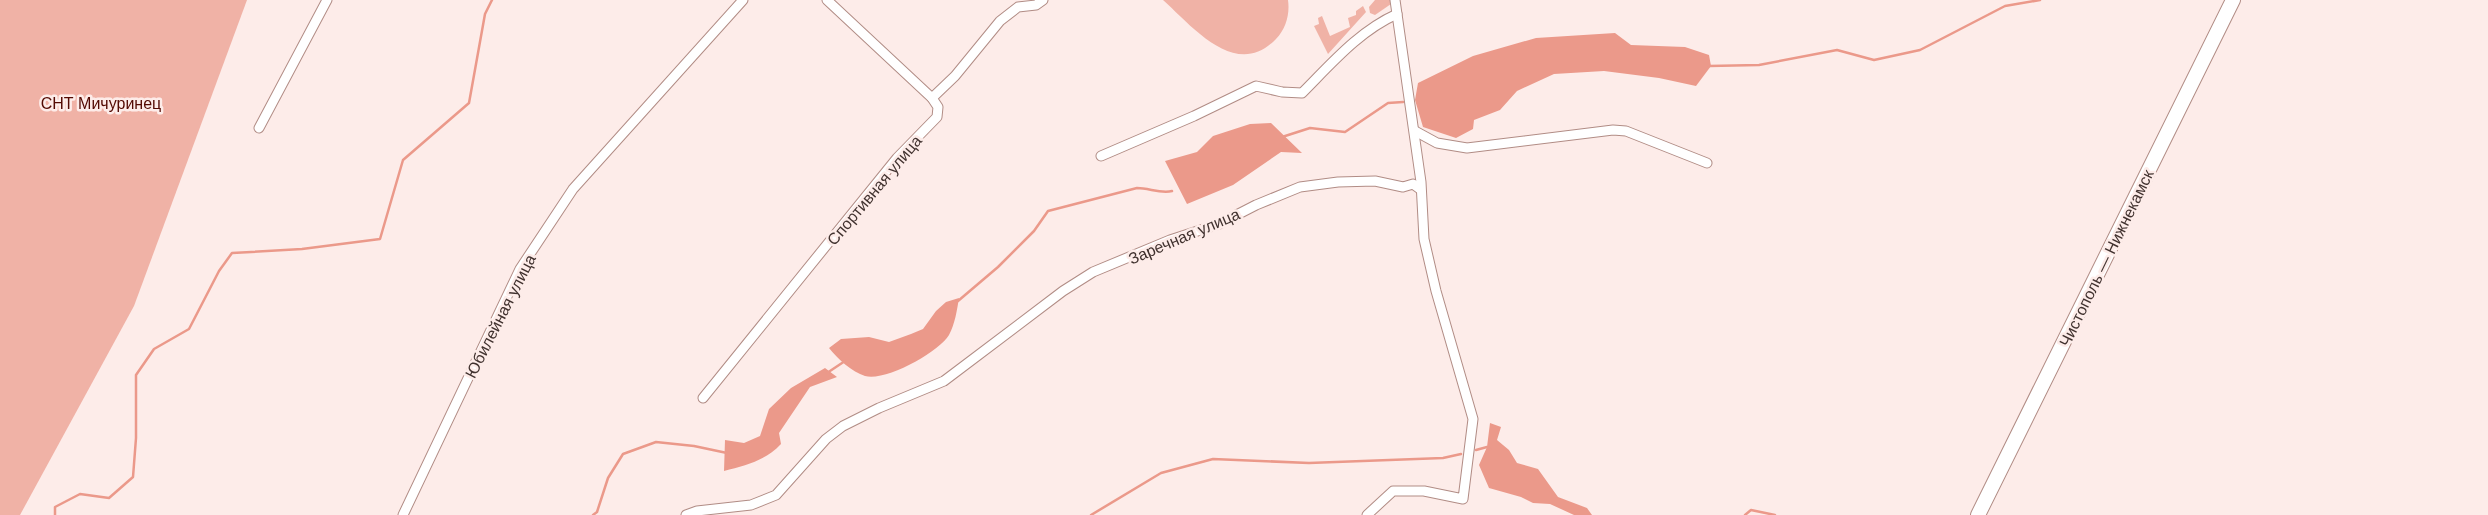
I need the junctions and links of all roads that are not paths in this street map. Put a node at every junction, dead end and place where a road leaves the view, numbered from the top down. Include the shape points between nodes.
1 (327, 0) edge
2 (743, 0) edge
3 (827, 0) edge
4 (1043, 0) edge
5 (1395, 0) edge
6 (2233, 0) edge
7 (1397, 14) junction
8 (932, 98) junction
9 (259, 128) dead end
10 (1415, 131) junction
11 (1102, 156) dead end
12 (1707, 163) dead end
13 (1420, 189) junction
14 (702, 398) dead end
15 (403, 515) edge
16 (686, 515) edge
17 (1366, 515) edge
18 (1978, 515) edge

1 - 9 street
2 - 15 street, Юбилейная улица via 573,189 520,269
3 - 8 street
4 - 8 street via 1036,5 1018,7 1000,21 955,76
5 - 7 street
6 - 18 main road, Чистополь — Нижнекамск
7 - 10 street
7 - 11 street via 1341,52 1302,93 1256,86
8 - 14 street, Спортивная улица via 938,106 937,117 897,158
10 - 12 street via 1437,143 1468,148 1626,130
10 - 13 street
13 - 16 street, Заречная улица via 1413,184 1403,187 1375,181 1300,187 1219,224 1093,272 944,380 843,426 826,439 776,494 751,505
13 - 17 street via 1424,239 1473,420 1463,499 1424,490 1393,491

